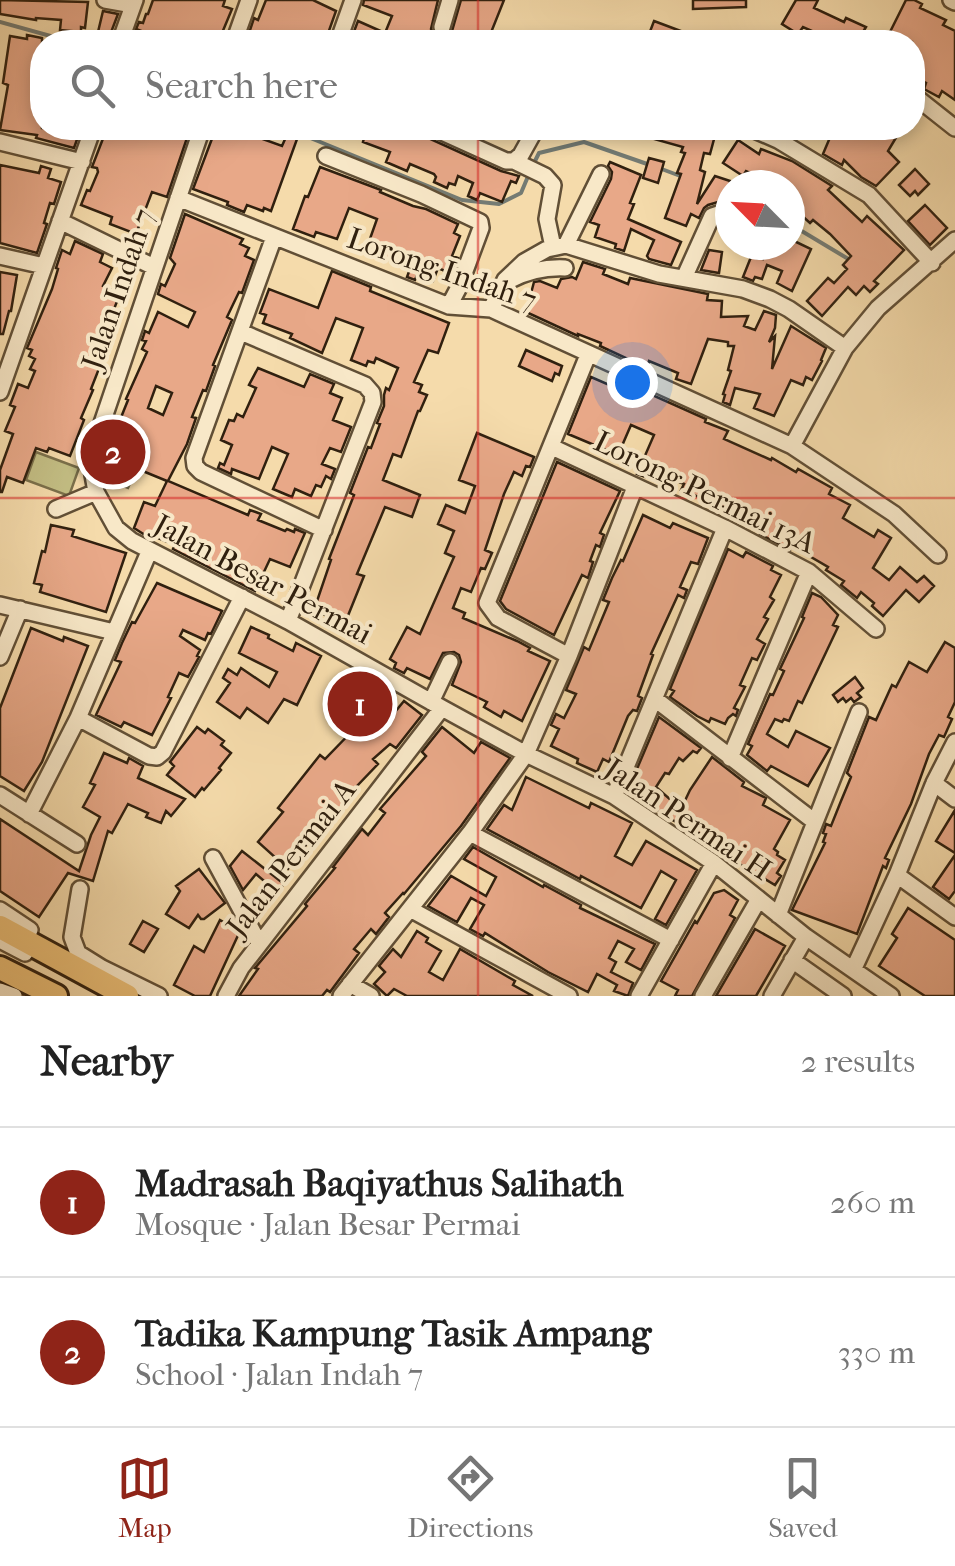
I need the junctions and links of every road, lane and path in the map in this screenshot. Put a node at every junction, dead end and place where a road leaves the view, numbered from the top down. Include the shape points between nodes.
1 (105, 0) edge
2 (250, 0) edge
3 (353, 0) edge
4 (450, 0) edge
5 (134, 2) edge
6 (442, 27) dead end
7 (124, 30) edge
8 (239, 30) edge
9 (342, 30) edge
10 (925, 104) edge
11 (955, 128) edge
12 (89, 140) edge
13 (198, 140) edge
14 (460, 140) edge
15 (529, 140) edge
16 (778, 140) edge
17 (0, 142) edge
18 (326, 156) dead end
19 (82, 162) junction
20 (527, 167) junction
21 (600, 174) dead end
22 (178, 198) junction
23 (715, 215) edge
24 (60, 221) junction
25 (274, 237) junction
26 (955, 240) edge
27 (560, 246) junction
28 (0, 256) edge
29 (932, 262) junction
30 (44, 266) junction
31 (154, 267) junction
32 (564, 268) dead end
33 (684, 278) junction
34 (500, 289) junction
35 (449, 306) junction
36 (490, 309) junction
37 (241, 332) junction
38 (846, 348) junction
39 (588, 355) junction
40 (0, 392) edge
41 (792, 446) junction
42 (552, 448) junction
43 (92, 469) joint
44 (636, 487) junction
45 (96, 492) junction
46 (56, 509) dead end
47 (726, 528) junction
48 (324, 530) junction
49 (149, 552) junction
50 (938, 555) dead end
51 (809, 572) junction
52 (242, 597) junction
53 (0, 605) edge
54 (20, 609) junction
55 (288, 621) junction
56 (876, 629) dead end
57 (114, 632) junction
58 (569, 656) junction
59 (0, 657) edge
60 (450, 662) dead end
61 (654, 700) junction
62 (436, 706) junction
63 (859, 712) dead end
64 (78, 718) junction
65 (955, 742) edge
66 (526, 754) junction
67 (730, 758) junction
68 (934, 783) junction
69 (0, 795) edge
70 (614, 796) junction
71 (955, 799) edge
72 (29, 814) junction
73 (815, 822) junction
74 (470, 832) junction
75 (77, 844) dead end
76 (213, 858) dead end
77 (714, 863) junction
78 (897, 875) junction
79 (80, 889) dead end
80 (759, 899) junction
81 (410, 909) junction
82 (0, 910) edge
83 (778, 915) junction
84 (955, 917) edge
85 (0, 927) edge
86 (30, 930) dead end
87 (806, 937) junction
88 (0, 940) edge
89 (670, 940) junction
90 (259, 944) junction
91 (0, 958) edge
92 (792, 960) junction
93 (0, 968) edge
94 (854, 968) junction
95 (0, 990) edge
96 (345, 990) edge
97 (14, 996) edge
98 (56, 996) edge
99 (74, 996) edge
100 (109, 996) edge
101 (127, 996) edge
102 (158, 996) edge
103 (226, 996) edge
104 (371, 996) edge
105 (569, 996) edge
106 (639, 996) edge
107 (703, 996) edge
108 (772, 996) edge
109 (843, 996) edge
110 (891, 996) edge

1 - 5 street
2 - 8 street
3 - 9 street
4 - 6 street
5 - 7 street
10 - 11 street
12 - 19 street
13 - 22 street, Jalan Indah 7
14 - 20 street
15 - 20 street via 521,154
16 - 29 street via 870,196
17 - 19 street
18 - 35 street via 480,222
19 - 24 street
20 - 27 street via 554,188 546,212
21 - 27 street
22 - 25 street, Lorong Indah 7
22 - 31 street, Jalan Indah 7
23 - 33 street
24 - 30 street
24 - 31 street
25 - 35 street, Lorong Indah 7
25 - 37 street
26 - 29 street
27 - 33 street
27 - 34 street via 535,254
28 - 30 street
29 - 38 street via 878,308
30 - 40 street
31 - 43 street, Jalan Indah 7
32 - 34 street via 531,271
33 - 38 street via 770,299
34 - 36 street
35 - 36 street, Lorong Indah 7
36 - 39 street, Lorong Indah 7
37 - 48 street via 195,466
37 - 48 street via 372,393
38 - 41 street
39 - 41 street, Lorong Indah 7
39 - 42 street
41 - 50 street, Lorong Indah 7 via 894,514
42 - 44 street, Lorong Permai 13A
42 - 58 street via 487,603 498,618
43 - 45 street, Jalan Besar Permai
44 - 47 street, Lorong Permai 13A
44 - 58 street
45 - 46 street
45 - 49 street, Jalan Besar Permai via 116,528
47 - 51 street, Lorong Permai 13A
47 - 61 street
48 - 55 street
49 - 52 street, Jalan Besar Permai
49 - 57 street
51 - 56 street, Lorong Permai 13A
51 - 67 street
52 - 55 street, Jalan Besar Permai
52 - 64 street via 157,757
53 - 54 street
54 - 57 street
54 - 59 street
55 - 62 street, Jalan Besar Permai
57 - 64 street
58 - 66 street
60 - 62 street, Jalan Permai A
61 - 67 street
61 - 70 street
62 - 66 street, Jalan Permai H
62 - 90 street, Jalan Permai A
63 - 73 street
64 - 72 street
65 - 68 street
66 - 70 street, Jalan Permai H
66 - 74 street
67 - 73 street
68 - 71 street
68 - 78 street
69 - 72 street
70 - 77 street, Jalan Permai H
72 - 75 street
73 - 83 street
74 - 81 street
74 - 89 street
76 - 90 street
77 - 80 street, Jalan Permai H
77 - 89 street
78 - 84 street
78 - 94 street
79 - 102 street via 72,936 78,953
80 - 83 street, Jalan Permai H
80 - 107 street
81 - 96 street
81 - 105 street
82 - 86 street
83 - 87 street, Jalan Permai H
85 - 101 highway
87 - 92 street
87 - 94 street, Jalan Permai H
88 - 100 street
89 - 106 street
90 - 103 street, Jalan Permai A
91 - 99 street
92 - 108 street
92 - 109 street
93 - 98 highway
94 - 110 street, Jalan Permai H
95 - 97 street
96 - 104 street

